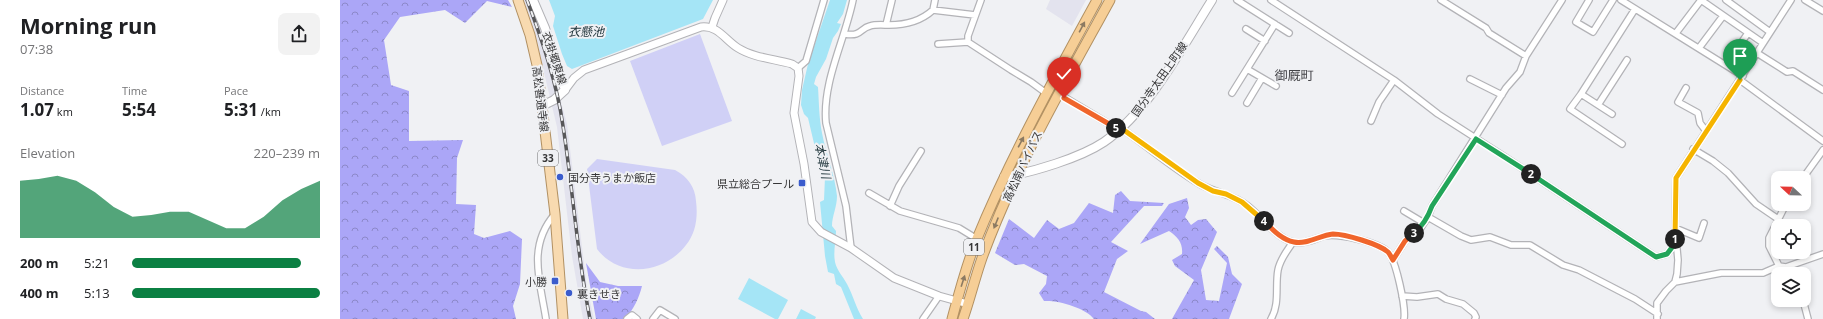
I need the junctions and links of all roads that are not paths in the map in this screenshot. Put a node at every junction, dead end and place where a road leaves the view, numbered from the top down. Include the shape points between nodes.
1 (518, 0) edge
2 (533, 0) edge
3 (723, 0) edge
4 (824, 0) edge
5 (853, 0) edge
6 (892, 0) edge
7 (934, 0) edge
8 (980, 0) edge
9 (1096, 0) edge
10 (1110, 0) edge
11 (1212, 0) edge
12 (1237, 0) edge
13 (1271, 0) edge
14 (1441, 0) edge
15 (1562, 0) edge
16 (1589, 0) edge
17 (1613, 0) edge
18 (1621, 0) edge
19 (1701, 0) edge
20 (1726, 0) edge
21 (1791, 0) edge
22 (1805, 0) edge
23 (1635, 9) junction
24 (933, 10) junction
25 (1823, 11) edge
26 (975, 15) junction
27 (1723, 16) junction
28 (1275, 24) junction
29 (886, 25) junction
30 (712, 27) junction
31 (1246, 29) dead end
32 (1770, 32) junction
33 (1289, 33) dead end
34 (1676, 33) junction
35 (1748, 33) junction
36 (845, 34) junction
37 (1264, 41) junction
38 (968, 42) junction
39 (1763, 43) junction
40 (938, 44) dead end
41 (1699, 48) junction
42 (1757, 53) junction
43 (1526, 56) junction
44 (1627, 60) dead end
45 (1726, 65) junction
46 (798, 68) junction
47 (1247, 69) junction
48 (1262, 78) junction
49 (1741, 78) junction
50 (1470, 79) dead end
51 (1394, 80) junction
52 (1276, 86) dead end
53 (1686, 88) dead end
54 (565, 90) junction
55 (1823, 90) edge
56 (1046, 93) junction
57 (1232, 93) dead end
58 (1059, 94) junction
59 (1580, 94) junction
60 (1502, 95) junction
61 (1247, 103) dead end
62 (1598, 105) junction
63 (542, 106) junction
64 (1612, 114) dead end
65 (1371, 121) dead end
66 (1120, 129) junction
67 (1706, 131) junction
68 (1476, 139) junction
69 (1823, 141) edge
70 (1622, 144) dead end
71 (1693, 149) junction
72 (1823, 150) edge
73 (920, 151) dead end
74 (1808, 171) edge
75 (1018, 175) junction
76 (1004, 177) junction
77 (869, 193) dead end
78 (890, 206) junction
79 (1404, 211) dead end
80 (1782, 211) edge
81 (555, 214) junction
82 (1428, 217) junction
83 (1778, 219) joint
84 (1424, 223) junction
85 (1704, 223) dead end
86 (1675, 228) junction
87 (1771, 234) edge
88 (977, 239) junction
89 (1293, 242) junction
90 (1676, 242) junction
91 (849, 246) junction
92 (1771, 250) edge
93 (1823, 254) edge
94 (1776, 259) edge
95 (1393, 260) junction
96 (1779, 266) junction
97 (1786, 267) joint
98 (1675, 282) junction
99 (939, 296) junction
100 (1402, 296) junction
101 (957, 301) junction
102 (968, 304) junction
103 (1805, 307) edge
104 (1657, 317) edge
105 (546, 319) edge
106 (564, 319) edge
107 (627, 319) edge
108 (637, 319) edge
109 (653, 319) edge
110 (675, 319) edge
111 (923, 319) edge
112 (952, 319) edge
113 (963, 319) edge
114 (1271, 319) edge
115 (1404, 319) edge
116 (1475, 319) edge
117 (1808, 319) edge

1 - 63 main road, 高松善通寺線 / 33 via 537,64
2 - 54 main road, 衣掛郷東線
3 - 30 street
4 - 46 street via 806,61
5 - 36 street
6 - 29 street
7 - 24 street
8 - 26 street
56 -> 9 highway, 高松南バイパス / 11
10 - 58 highway, 高松南バイパス / 11
11 - 66 main road, 国分寺太田上町線 via 1162,78 1137,112
12 - 28 street
13 - 51 street
14 - 43 street
15 - 43 street
16 - 17 street via 1576,22 1593,32
18 - 23 street
19 - 27 street
19 - 34 street
20 - 32 street
21 - 32 street
22 - 25 street
23 - 34 street
23 - 59 street
24 - 26 street
24 - 29 street via 926,17 909,23
26 - 38 street
27 - 35 street
27 - 41 street
28 - 33 street
28 - 37 street
29 - 36 street via 869,26 861,32
30 - 46 street via 747,53
30 - 54 street via 701,27 584,70
31 - 37 street
32 - 39 street
34 - 41 street
35 - 39 street
35 - 45 street
36 - 91 street via 833,69 824,110 846,206
37 - 47 street
38 - 40 street
38 - 56 street
39 - 42 street
41 - 45 street
42 - 49 street
42 - 55 street
43 - 60 street via 1520,72
44 - 62 street
45 - 49 street
46 - 91 street via 794,113 805,170 810,216 821,232
47 - 48 street
47 - 57 street
48 - 52 street
48 - 61 street
49 - 67 street
49 - 69 street
50 - 60 street
51 - 65 street via 1379,102
51 - 68 street
53 - 67 street via 1678,102 1698,113 1700,123
54 - 63 main road, 衣掛郷東線
76 -> 56 highway, 高松南バイパス / 11
58 - 66 street
58 - 75 highway, 高松南バイパス / 11
59 - 62 street
59 - 70 street via 1570,109
60 - 68 street
62 - 64 street
63 - 81 main road, 高松善通寺線 / 33
66 - 75 main road, 国分寺太田上町線 via 1090,150
66 - 89 street via 1198,183 1248,205 1277,233
67 - 71 street
68 - 82 street via 1432,206
68 - 90 street via 1656,257 1667,254
71 - 83 street via 1728,173 1756,204
71 - 86 street via 1676,178
72 - 74 street
73 - 78 street
75 - 76 main road, 国分寺太田上町線
75 -> 102 highway, 高松南バイパス / 11 via 982,257
76 - 88 highway, 高松南バイパス / 11
77 - 78 street
78 - 88 street via 959,228
79 - 84 street
80 - 83 street
81 - 105 street via 541,235 537,253
81 - 106 main road, 高松善通寺線 / 33
82 - 84 street
82 - 104 street via 1471,240 1490,237 1512,245 1530,245 1563,265 1579,270 1635,299
84 - 95 street via 1405,241
85 - 86 street via 1699,238
86 - 90 street
87 - 92 street
101 -> 88 highway, 高松南バイパス / 11
89 - 95 street via 1304,242 1334,234 1347,236 1381,247 1389,252
89 - 114 street via 1283,255 1278,269 1275,312
90 - 98 street via 1678,260
91 - 99 street via 894,278
93 - 97 street
94 - 96 street
95 - 100 street
96 - 97 street
96 - 98 street via 1763,273 1721,273
98 - 104 street via 1657,303
99 - 101 street
99 - 111 street
100 - 115 street
100 - 116 street via 1438,294 1463,304 1474,313
101 - 102 street
101 - 112 highway, 高松南バイパス / 11
102 - 113 highway, 高松南バイパス / 11
103 - 117 street
107 - 108 street via 632,315
109 - 110 street via 660,310

